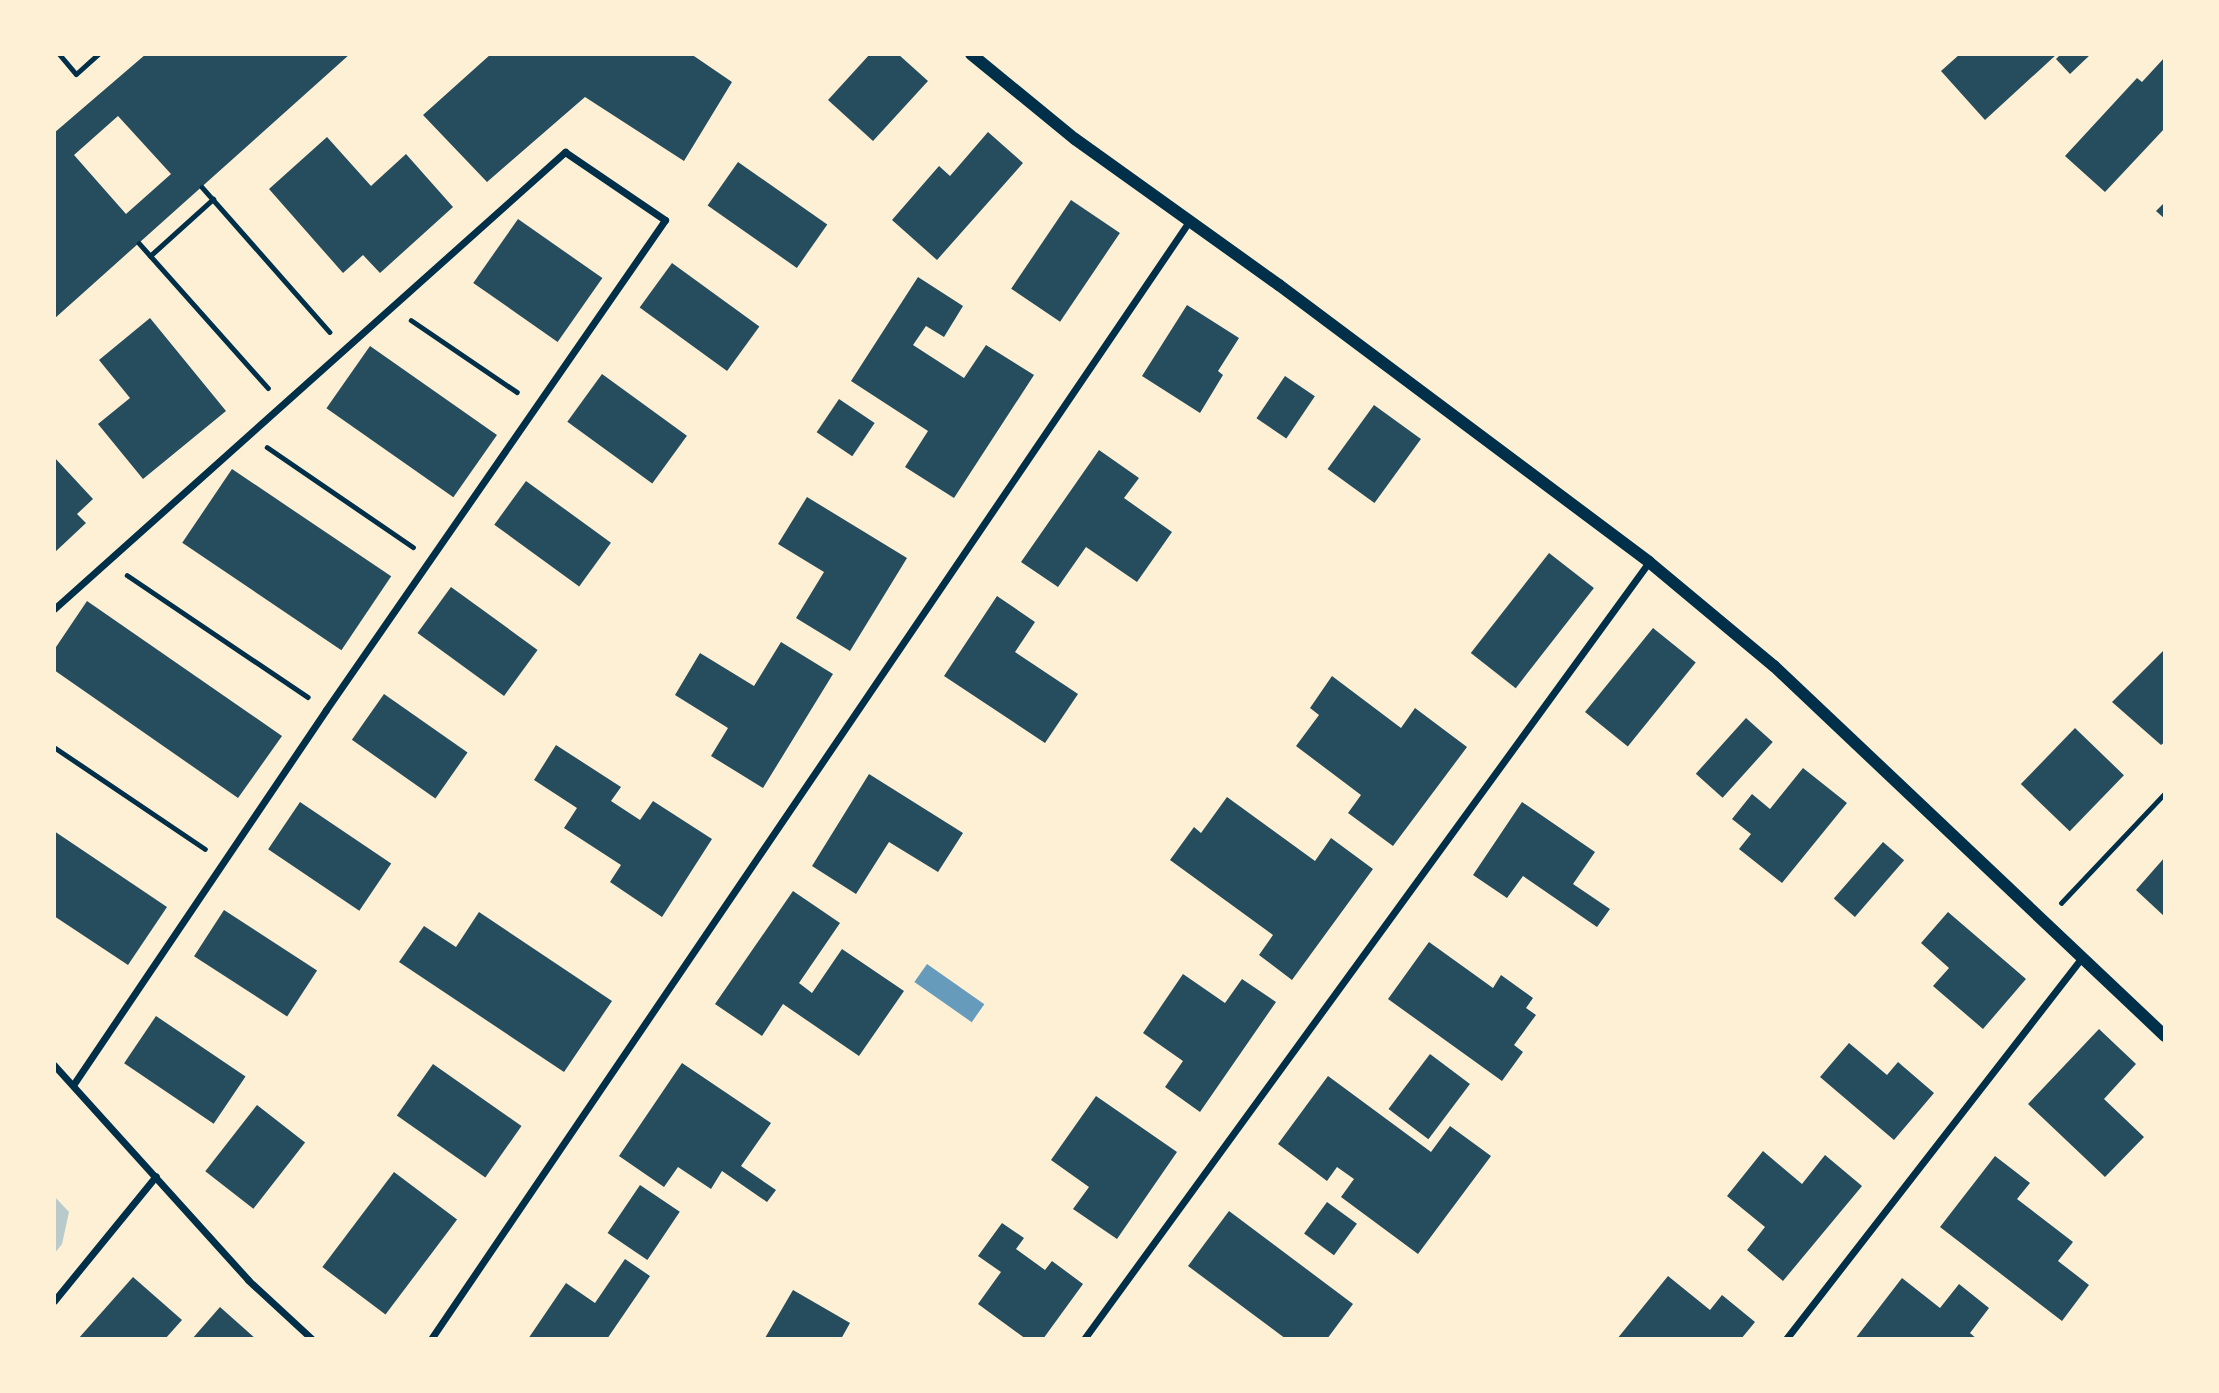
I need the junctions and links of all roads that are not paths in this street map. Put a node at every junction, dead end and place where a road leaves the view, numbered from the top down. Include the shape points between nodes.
1 (58, 54) edge
2 (98, 54) edge
3 (971, 54) edge
4 (1190, 220) junction
5 (1649, 562) junction
6 (54, 610) edge
7 (2082, 958) junction
8 (2165, 1036) edge
9 (54, 1065) edge
10 (73, 1085) junction
11 (156, 1176) junction
12 (54, 1301) edge
13 (312, 1339) edge
14 (431, 1339) edge
15 (1084, 1339) edge
16 (1786, 1339) edge

1 - 2 lane via 76,74
3 - 4 street via 1075,139
4 - 5 street
4 - 14 street
5 - 7 street via 1774,666
5 - 15 street
6 - 10 street via 565,152 665,220
7 - 8 street
7 - 16 street
9 - 10 street
10 - 11 street
11 - 12 street
11 - 13 street via 248,1280

